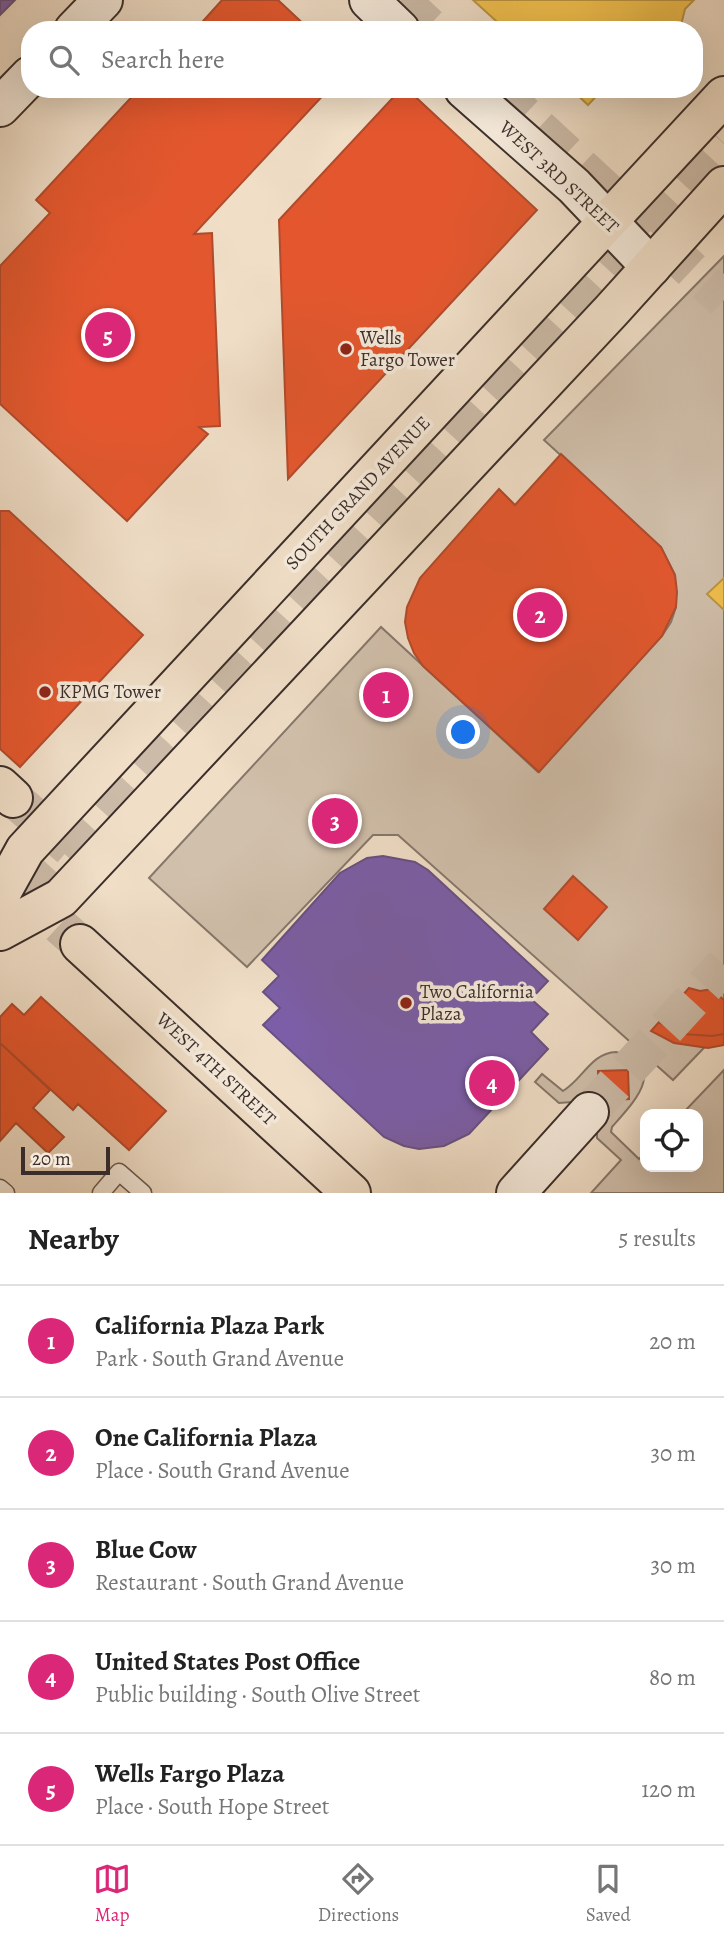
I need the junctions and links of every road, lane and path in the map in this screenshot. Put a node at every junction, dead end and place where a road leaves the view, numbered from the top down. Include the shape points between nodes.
1 (103, 0) edge
2 (369, 0) edge
3 (83, 21) edge
4 (391, 21) edge
5 (21, 85) edge
6 (724, 96) edge
7 (474, 98) edge
8 (0, 107) edge
9 (724, 186) edge
10 (609, 220) junction
11 (651, 267) junction
12 (0, 895) tunnel mouth
13 (0, 932) edge
14 (80, 944) tunnel mouth
15 (589, 1112) tunnel mouth
16 (0, 1188) edge
17 (6, 1193) edge
18 (101, 1193) edge
19 (143, 1193) edge
20 (351, 1193) edge
21 (516, 1193) edge

1 - 3 main road
2 - 4 main road
5 - 8 main road
6 - 10 main road, SOUTH GRAND AVENUE
7 - 10 main road, WEST 3RD STREET
9 - 11 main road
10 - 11 main road, WEST 3RD STREET
10 - 12 main road, SOUTH GRAND AVENUE via 25,850
11 - 13 main road via 61,898
14 - 20 main road, WEST 4TH STREET
15 - 21 main road
16 - 17 lane
18 - 19 lane via 119,1172

